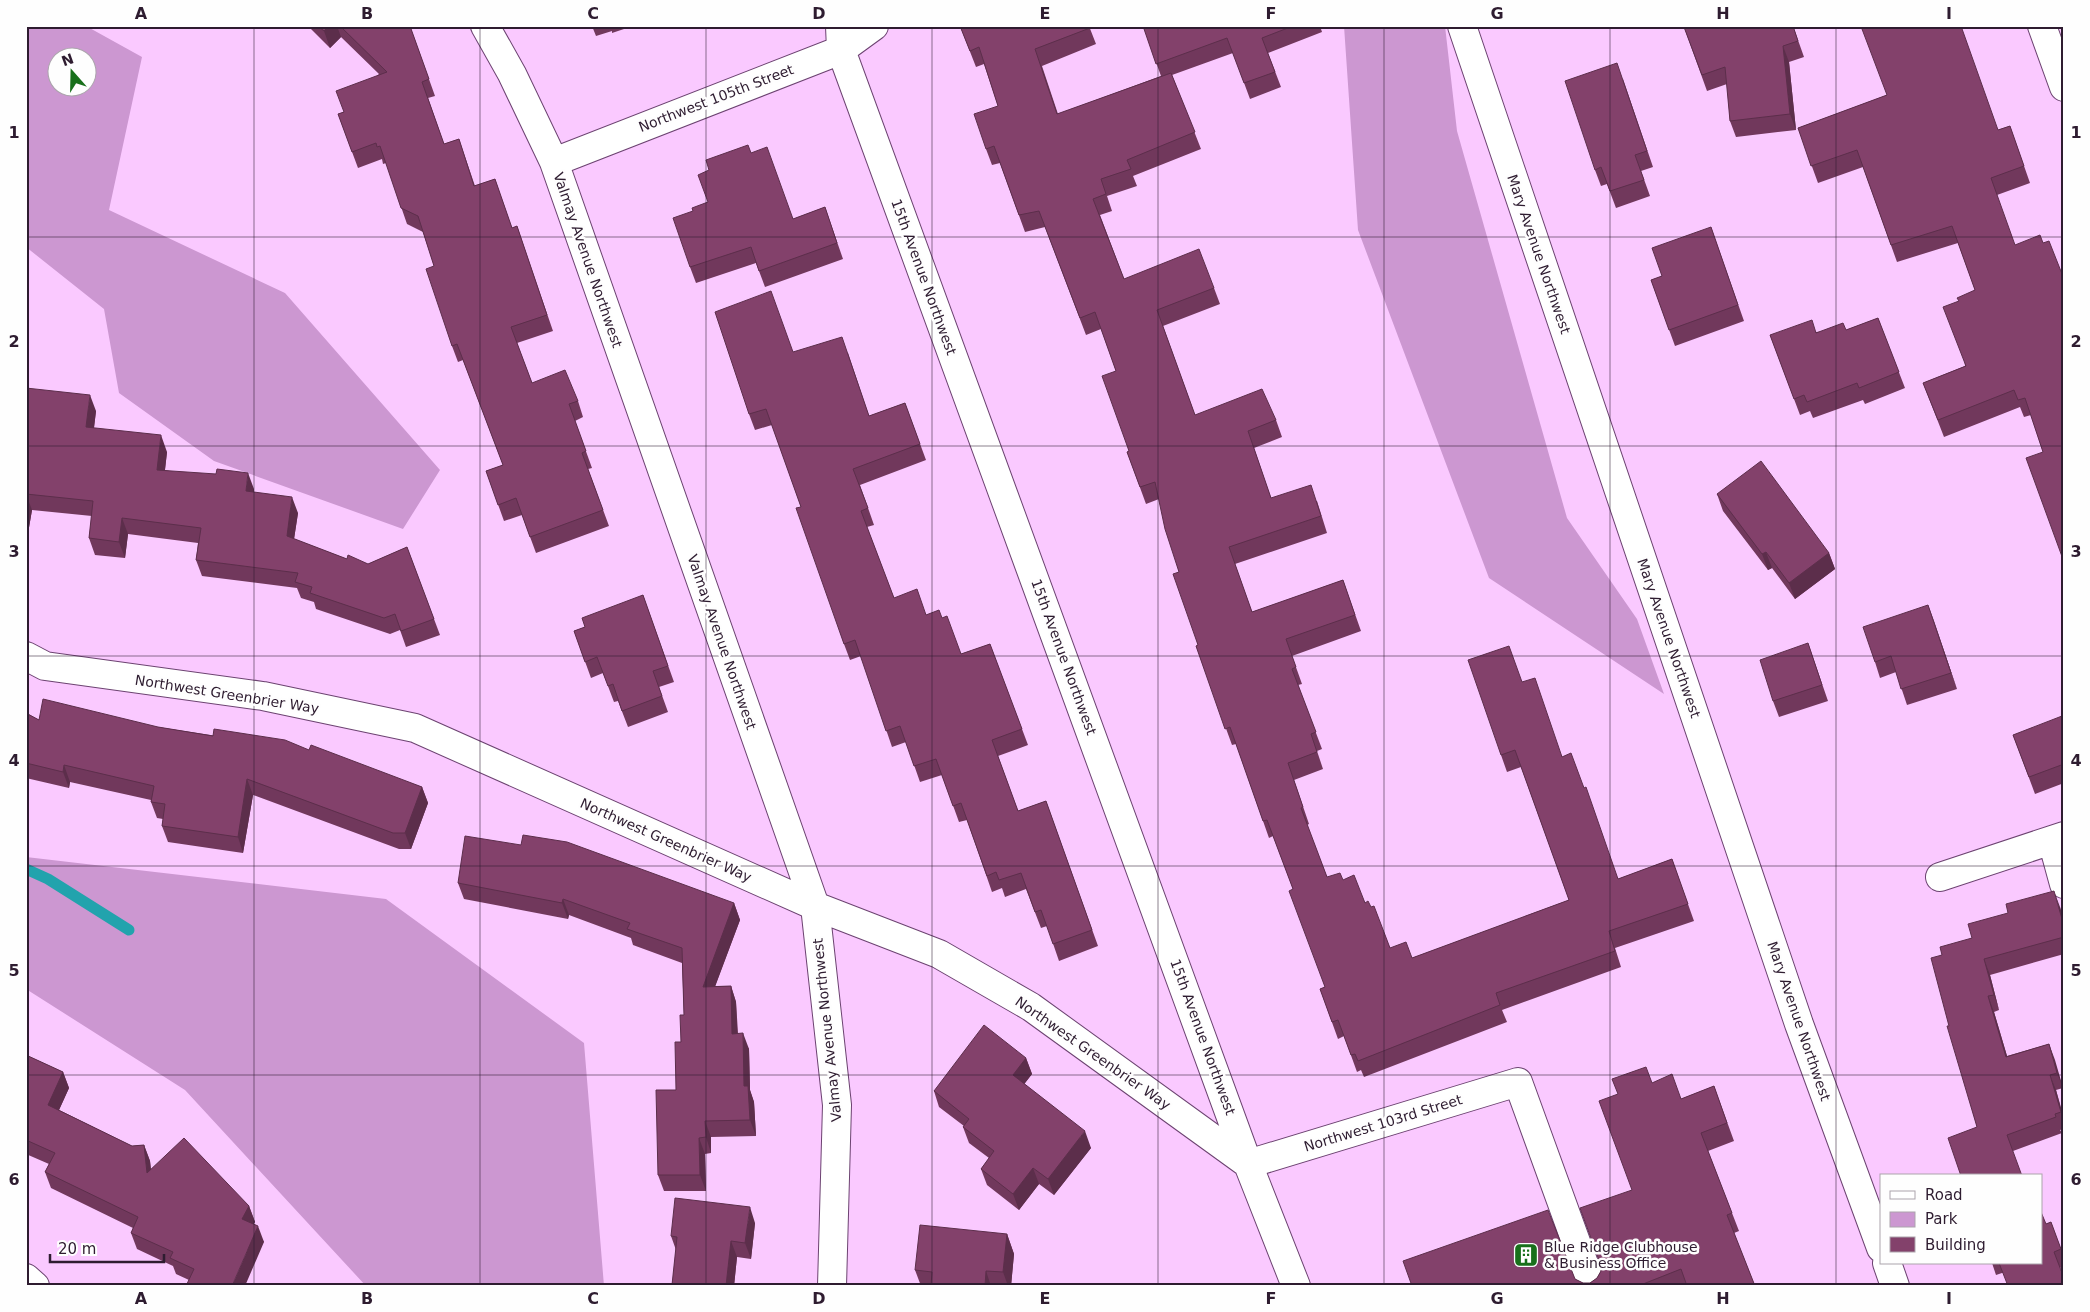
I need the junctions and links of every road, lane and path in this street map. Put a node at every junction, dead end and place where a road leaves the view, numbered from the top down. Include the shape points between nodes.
1 (485, 26) edge
2 (874, 26) edge
3 (1462, 26) edge
4 (2042, 26) edge
5 (840, 38) edge
6 (2064, 87) edge
7 (554, 162) junction
8 (26, 656) edge
9 (2058, 838) edge
10 (1940, 877) dead end
11 (2064, 884) edge
12 (814, 906) junction
13 (1248, 1164) junction
14 (1880, 1245) edge
15 (1887, 1264) edge
16 (26, 1278) edge
17 (35, 1286) edge
18 (832, 1286) edge
19 (1296, 1286) edge
20 (1592, 1286) edge
21 (1895, 1286) edge

1 - 7 street, Valmay Avenue Northwest
2 - 5 street, Northwest 105th Street
3 - 14 street, Mary Avenue Northwest via 1799,1024
4 - 6 street
5 - 7 street, Northwest 105th Street
5 - 13 street, 15th Avenue Northwest
7 - 12 street, Valmay Avenue Northwest
8 - 12 street, Northwest Greenbrier Way via 45,666 263,696 415,728
9 - 10 street
9 - 11 street
12 - 13 street, Northwest Greenbrier Way via 939,954 1031,1007
12 - 18 street, Valmay Avenue Northwest via 838,1105
13 - 19 street, 15th Avenue Northwest
13 - 20 street, Northwest 103rd Street via 1518,1082
15 - 21 street
16 - 17 street

